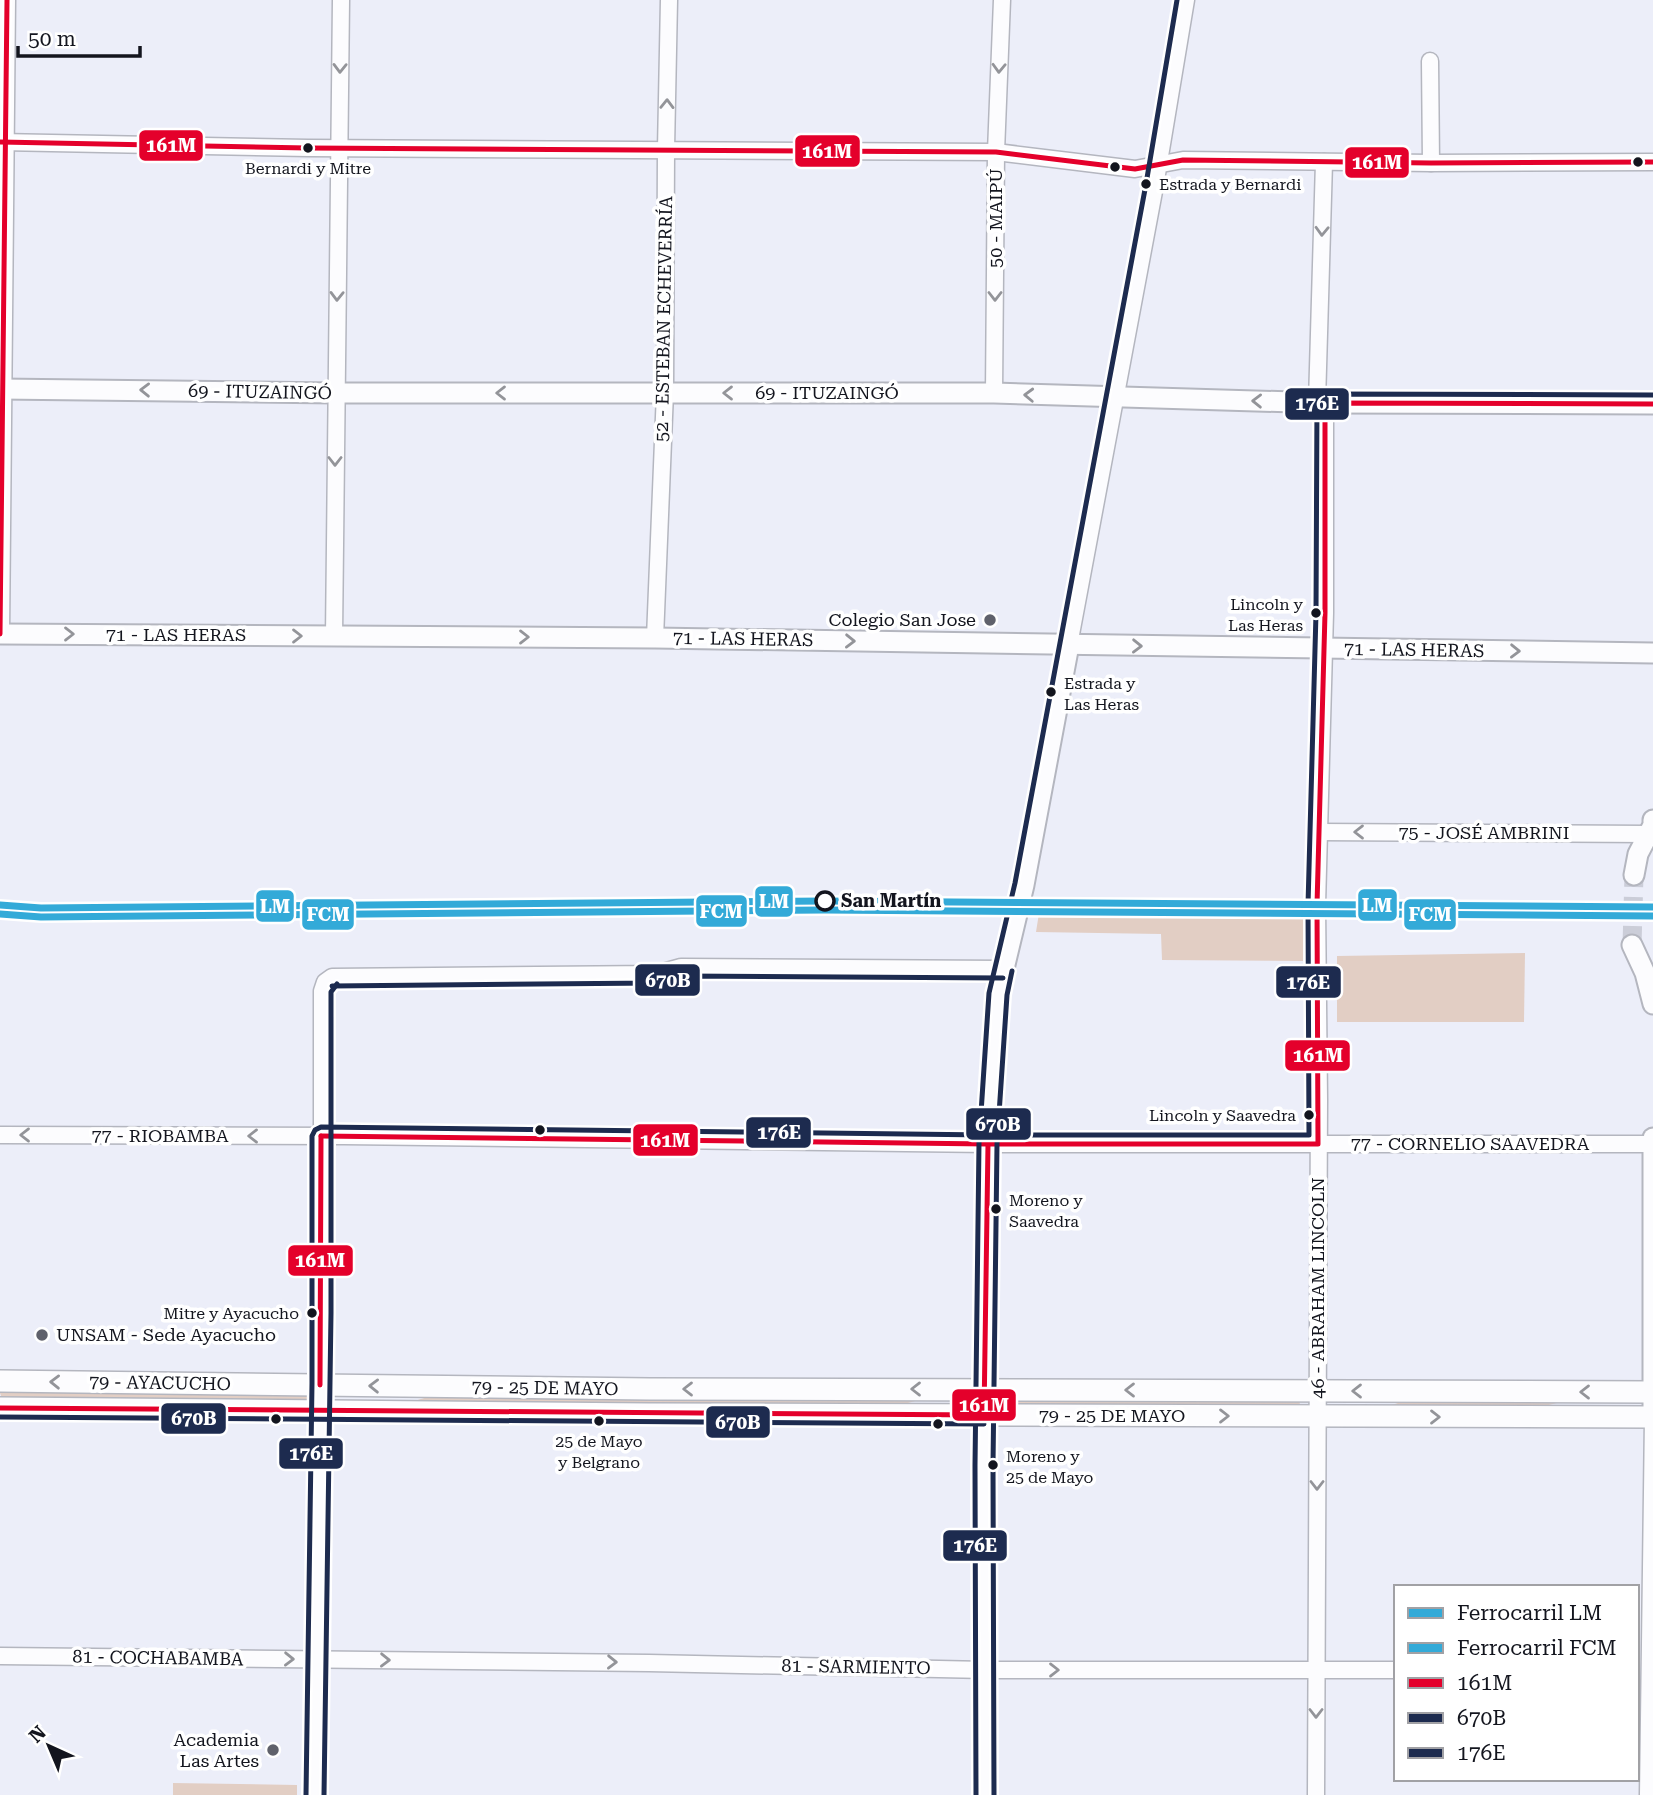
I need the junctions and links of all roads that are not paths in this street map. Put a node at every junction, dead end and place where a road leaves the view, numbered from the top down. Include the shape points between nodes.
1 (7, 0) edge
2 (341, 0) edge
3 (669, 0) edge
4 (1002, 0) edge
5 (1186, 0) edge
6 (1430, 61) dead end
7 (2, 142) edge
8 (338, 148) junction
9 (666, 149) junction
10 (996, 152) junction
11 (1324, 162) junction
12 (1653, 162) edge
13 (1432, 163) junction
14 (1158, 164) junction
15 (1, 388) edge
16 (336, 393) junction
17 (665, 393) junction
18 (994, 393) junction
19 (1114, 398) junction
20 (1321, 403) junction
21 (1653, 404) edge
22 (0, 634) edge
23 (334, 636) junction
24 (655, 638) junction
25 (1069, 645) junction
26 (1324, 648) junction
27 (1653, 653) edge
28 (1652, 826) edge
29 (1319, 832) junction
30 (1634, 875) tunnel mouth
31 (1632, 945) tunnel mouth
32 (1003, 969) junction
33 (1653, 1004) edge
34 (0, 1135) edge
35 (321, 1136) junction
36 (1653, 1138) edge
37 (988, 1144) junction
38 (1318, 1144) junction
39 (1653, 1144) edge
40 (0, 1381) edge
41 (320, 1385) junction
42 (984, 1389) junction
43 (1318, 1391) junction
44 (1653, 1392) edge
45 (0, 1408) edge
46 (319, 1412) junction
47 (984, 1415) junction
48 (1318, 1417) junction
49 (1653, 1417) edge
50 (0, 1656) edge
51 (316, 1660) junction
52 (986, 1670) junction
53 (1316, 1670) junction
54 (1394, 1671) edge
55 (1646, 1672) edge
56 (315, 1795) edge
57 (985, 1795) edge
58 (1316, 1795) edge
59 (1647, 1795) edge

1 - 7 street
2 -> 8 street
9 -> 3 street, 52 - ESTEBAN ECHEVERRÍA
4 -> 10 street, 50 - MAIPÚ
5 - 14 street
6 - 13 street
7 - 8 street
7 - 15 street
8 - 9 street
8 -> 16 street
9 - 10 street
9 - 17 street, 52 - ESTEBAN ECHEVERRÍA
10 - 14 street via 1135,169
10 -> 18 street, 50 - MAIPÚ
11 - 13 street
11 - 14 street via 1183,160
11 -> 20 street, 46 - ABRAHAM LINCOLN
12 - 13 street
14 - 19 street
16 -> 15 street, 69 - ITUZAINGÓ
15 - 22 street
17 -> 16 street, 69 - ITUZAINGÓ
16 -> 23 street
18 -> 17 street, 69 - ITUZAINGÓ
17 - 24 street, 52 - ESTEBAN ECHEVERRÍA
19 -> 18 street, 69 - ITUZAINGÓ
20 -> 19 street, 69 - ITUZAINGÓ
19 - 25 street
20 - 21 street, 69 - ITUZAINGÓ
20 - 26 street, 46 - ABRAHAM LINCOLN
22 -> 23 street, 71 - LAS HERAS
23 -> 24 street, 71 - LAS HERAS
24 -> 25 street, 71 - LAS HERAS
25 -> 26 street, 71 - LAS HERAS
25 - 32 street via 1024,885
26 -> 27 street, 71 - LAS HERAS
26 - 29 street, 46 - ABRAHAM LINCOLN
28 -> 29 street, 75 - JOSÉ AMBRINI
28 - 30 street
29 - 38 street, 46 - ABRAHAM LINCOLN
31 - 33 street
32 - 35 street via 681,967 656,974 332,977 322,991
32 - 37 street
35 -> 34 street, 77 - RIOBAMBA
35 - 37 street, 77 - CORNELIO SAAVEDRA
35 - 41 street
36 - 39 street
37 - 38 street, 77 - CORNELIO SAAVEDRA
37 - 42 street
38 - 39 street, 77 - CORNELIO SAAVEDRA
38 - 43 street, 46 - ABRAHAM LINCOLN
39 - 44 street
41 -> 40 main road, 79 - AYACUCHO
42 -> 41 main road, 79 - 25 DE MAYO
41 - 46 street
43 -> 42 main road, 79 - 25 DE MAYO
42 - 47 street
44 -> 43 main road, 79 - 25 DE MAYO
43 - 48 street, 46 - ABRAHAM LINCOLN
44 - 49 street
45 - 46 main road, 79 - AYACUCHO
46 - 47 main road, 79 - 25 DE MAYO
46 - 51 street
47 -> 48 main road, 79 - 25 DE MAYO
47 - 52 street
48 -> 49 main road, 79 - 25 DE MAYO
48 -> 53 street, 46 - ABRAHAM LINCOLN
49 - 55 street
50 -> 51 street, 81 - COCHABAMBA
51 -> 52 street, 81 - SARMIENTO
51 - 56 street
52 -> 53 street, 81 - SARMIENTO
52 - 57 street
53 - 54 street, 81 - SARMIENTO
53 -> 58 street, 46 - ABRAHAM LINCOLN
55 - 59 street

